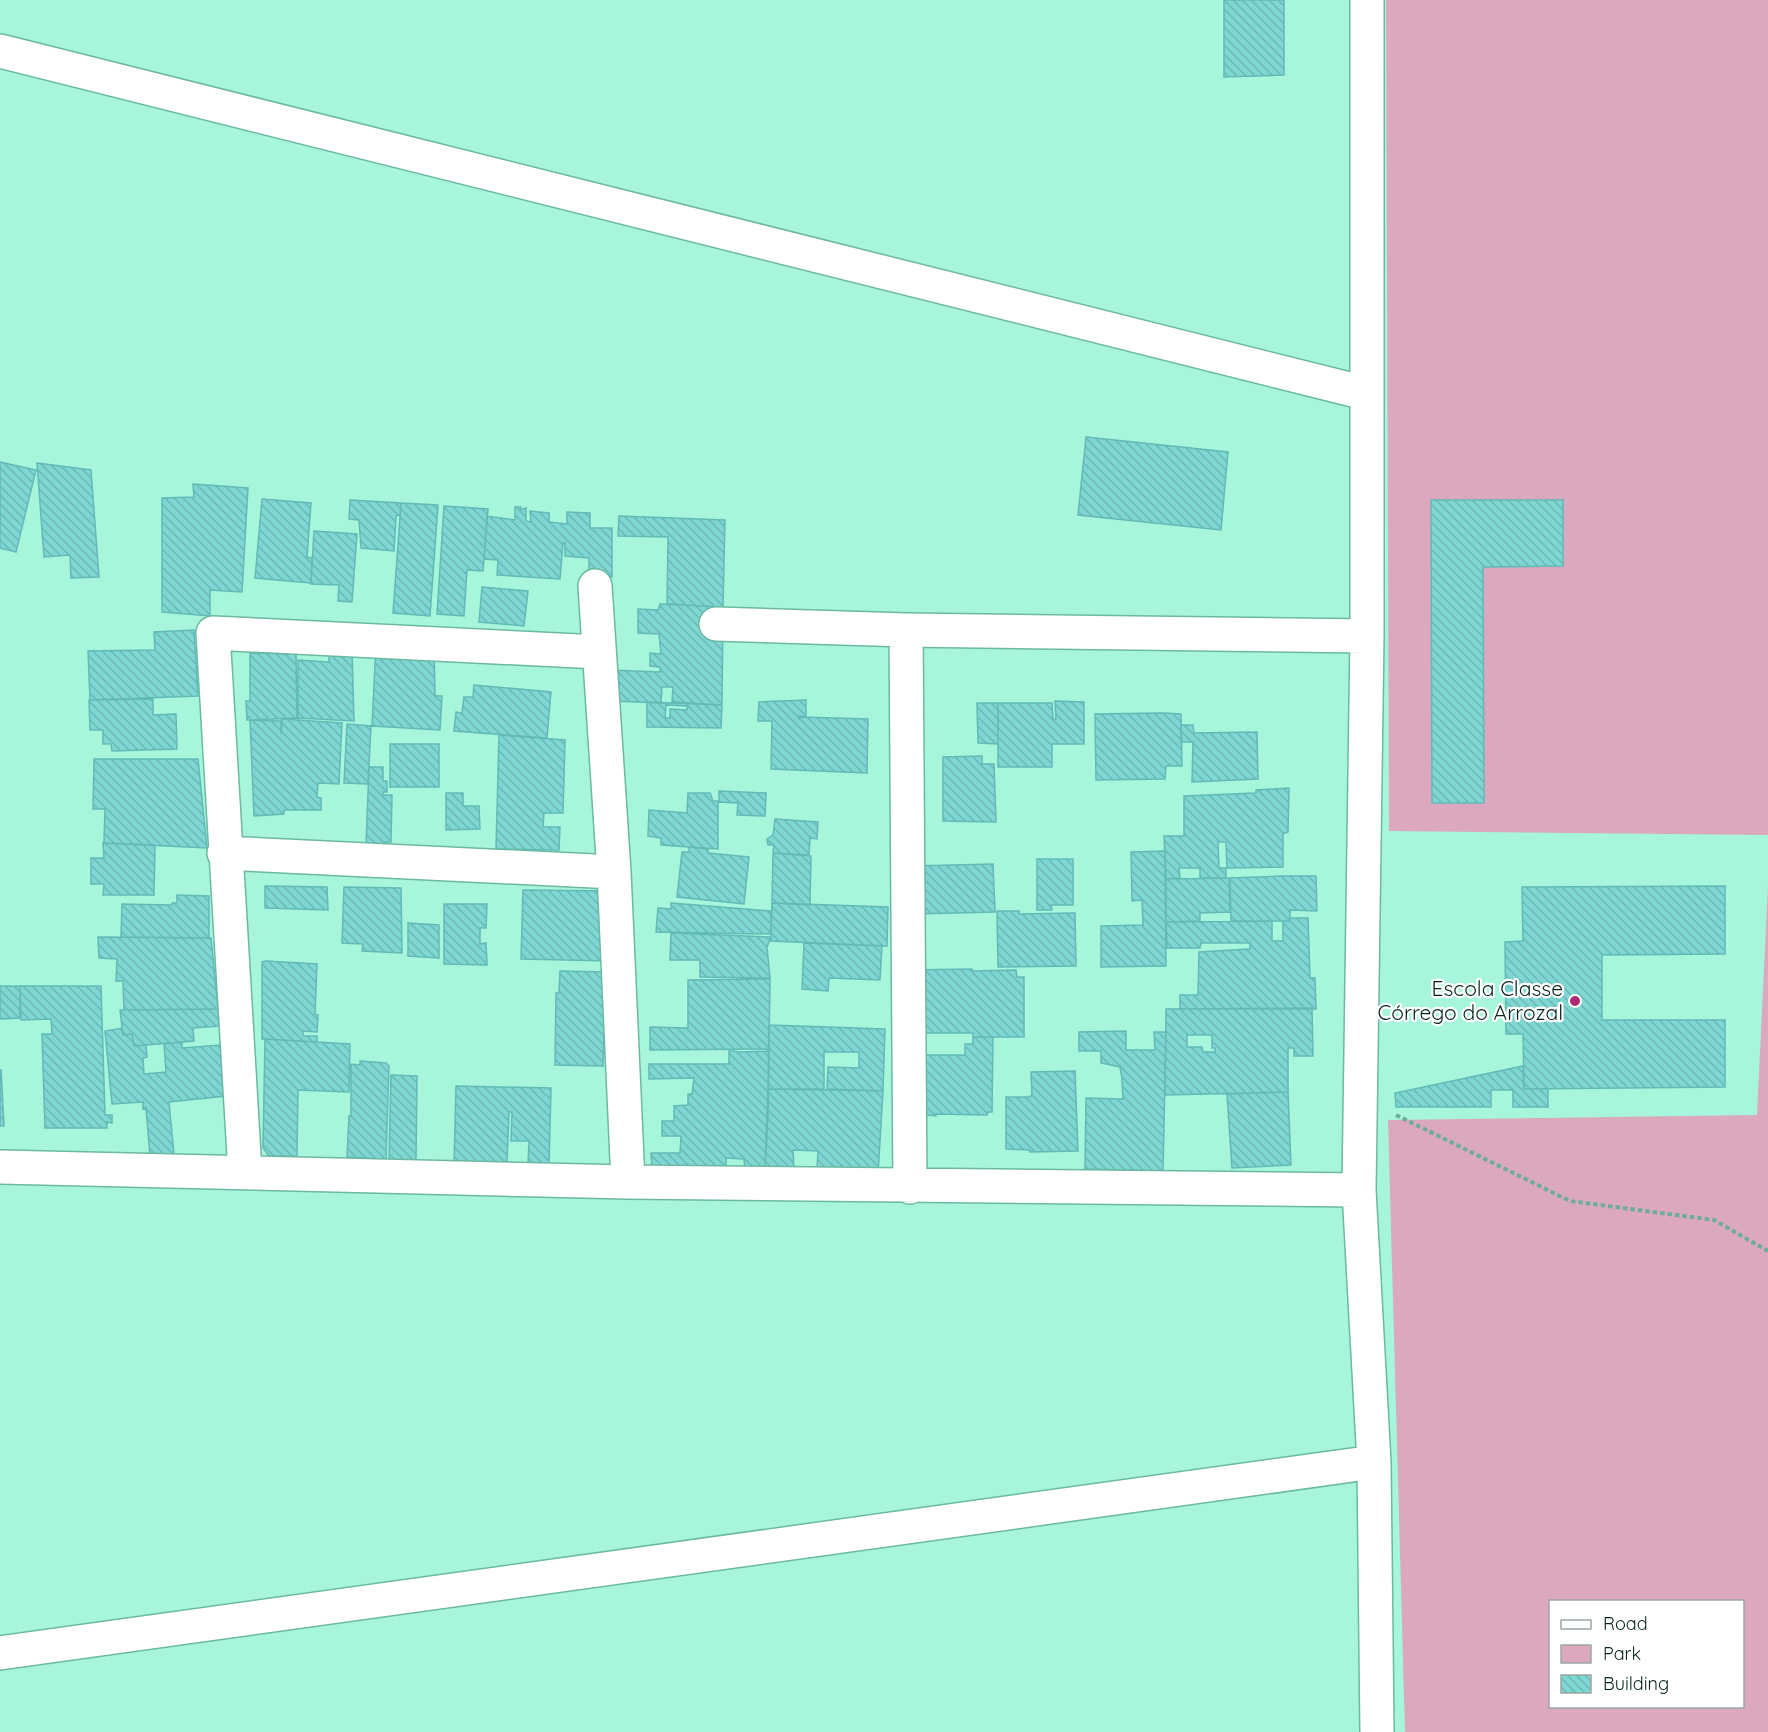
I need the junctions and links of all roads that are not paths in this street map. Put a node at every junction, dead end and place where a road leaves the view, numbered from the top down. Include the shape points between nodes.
1 (1366, 0) edge
2 (0, 51) edge
3 (1365, 393) junction
4 (595, 586) dead end
5 (716, 624) dead end
6 (906, 630) junction
7 (1367, 636) junction
8 (599, 652) junction
9 (224, 853) junction
10 (614, 872) junction
11 (0, 1167) edge
12 (245, 1172) junction
13 (628, 1182) junction
14 (910, 1187) junction
15 (1359, 1190) junction
16 (1374, 1462) junction
17 (0, 1653) edge
18 (1377, 1732) edge

1 - 3 street
2 - 3 street
3 - 7 street
4 - 8 street
5 - 6 street
6 - 7 street
6 - 14 street
7 - 15 street
8 - 9 street via 213,633
8 - 10 street
9 - 10 street
9 - 12 street
10 - 13 street
11 - 12 street
12 - 13 street
13 - 14 street
14 - 15 street
15 - 16 street
16 - 17 street
16 - 18 street

